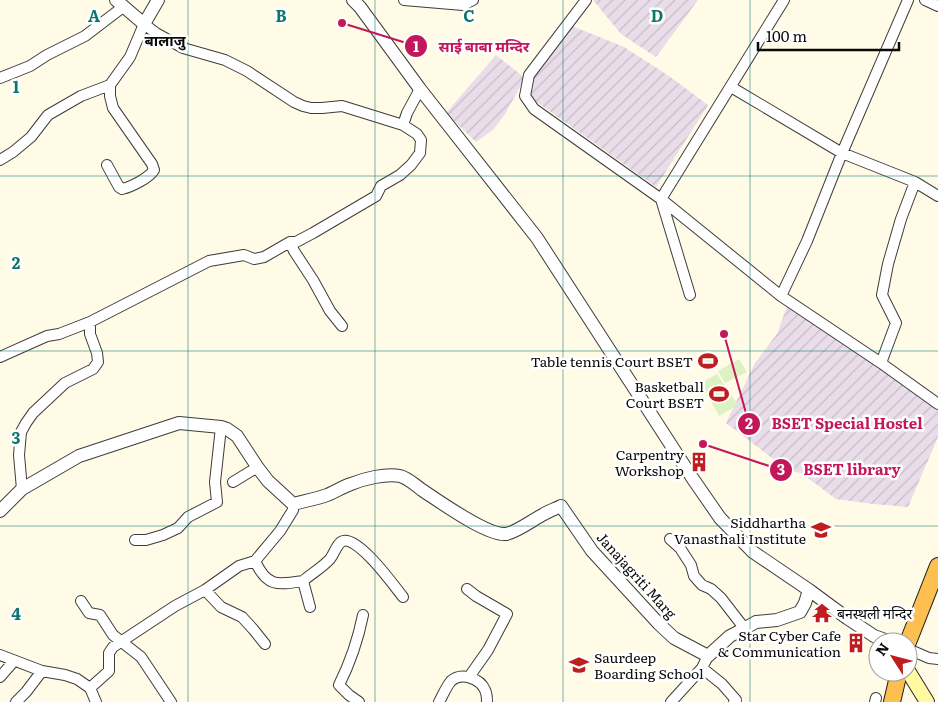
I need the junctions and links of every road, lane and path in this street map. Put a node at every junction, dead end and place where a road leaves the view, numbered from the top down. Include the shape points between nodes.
1 (158, 0) edge
2 (353, 0) edge
3 (404, 0) edge
4 (473, 0) edge
5 (586, 0) edge
6 (784, 0) edge
7 (908, 0) edge
8 (925, 0) edge
9 (120, 3) edge
10 (938, 6) edge
11 (144, 24) junction
12 (0, 78) edge
13 (110, 85) junction
14 (730, 87) junction
15 (420, 89) junction
16 (404, 125) junction
17 (842, 153) junction
18 (0, 160) edge
19 (107, 165) dead end
20 (915, 182) junction
21 (938, 196) edge
22 (661, 199) junction
23 (290, 242) junction
24 (690, 295) dead end
25 (781, 296) junction
26 (90, 322) junction
27 (342, 326) dead end
28 (0, 357) edge
29 (881, 362) junction
30 (938, 404) edge
31 (221, 427) junction
32 (258, 468) junction
33 (233, 482) dead end
34 (22, 489) junction
35 (293, 504) junction
36 (0, 511) edge
37 (670, 539) dead end
38 (135, 540) dead end
39 (255, 561) junction
40 (938, 566) edge
41 (303, 581) junction
42 (467, 589) dead end
43 (205, 590) junction
44 (809, 590) junction
45 (403, 596) dead end
46 (81, 601) dead end
47 (310, 607) dead end
48 (363, 615) dead end
49 (745, 628) junction
50 (868, 632) edge
51 (912, 632) edge
52 (121, 642) junction
53 (265, 644) dead end
54 (918, 653) edge
55 (0, 655) edge
56 (938, 659) edge
57 (14, 661) junction
58 (705, 662) junction
59 (42, 671) junction
60 (0, 676) edge
61 (469, 677) junction
62 (897, 682) edge
63 (915, 682) edge
64 (90, 688) junction
65 (16, 702) edge
66 (96, 702) edge
67 (171, 702) edge
68 (359, 702) edge
69 (439, 702) edge
70 (488, 702) edge
71 (671, 702) edge
72 (734, 702) edge
73 (892, 702) edge
74 (927, 702) edge

1 - 11 street
2 - 15 street
3 - 4 street via 463,5
5 - 22 street via 529,75 526,96 534,109
6 - 14 street
7 - 17 street
8 - 10 street
9 - 11 street
9 - 12 street via 85,36 30,66
11 - 13 street via 130,57
11 - 16 street via 183,48 247,70 303,106 342,106
13 - 18 street via 81,96 48,115 31,137
13 - 19 street via 113,108 154,170 122,189
14 - 17 street
14 - 22 street
15 - 16 street
15 - 44 street via 537,238 720,518 753,552
16 - 23 street via 421,140 420,153 410,165 381,186 368,202 296,242
17 - 20 street
17 - 25 street
20 - 21 street
20 - 29 street via 890,255 882,295 896,323
22 - 24 street
22 - 25 street
23 - 26 street via 259,258 244,255 209,261
23 - 27 street
25 - 29 street
26 - 28 street via 47,336
26 - 34 street via 98,362 93,369 65,383 32,413 26,423 19,455
29 - 30 street
31 - 32 street via 237,436
31 - 34 street via 179,423 79,456
31 - 38 street via 215,482 217,502 163,535
32 - 33 street
32 - 35 street
34 - 36 street
35 - 39 street via 293,510 280,531
35 - 58 street, Janajagriti Marg via 328,495 351,484 390,475 408,480 477,524 506,534 561,506 592,551 659,624
37 - 49 street via 680,548 694,576 722,598
39 - 41 street via 268,581 277,584
39 - 43 street via 239,566
40 - 51 highway
41 - 45 street via 329,560 341,543 350,541 374,561
41 - 47 street
42 - 61 street via 507,614
43 - 52 street
43 - 53 street via 221,607 242,617
44 - 49 street via 800,612 777,620 756,622
44 - 50 street
46 - 52 street via 89,613 100,615
48 - 68 street via 339,686
49 - 58 street via 730,636
52 - 64 street via 109,653 109,671
52 - 67 street via 141,657
54 - 56 street
55 - 57 street
57 - 59 street
57 - 60 street
58 - 71 street
58 - 72 street via 736,700
59 - 64 street via 77,679
59 - 65 street
61 - 69 street via 458,676
61 - 70 street via 481,684
62 - 73 highway
63 - 74 main road
64 - 66 street

